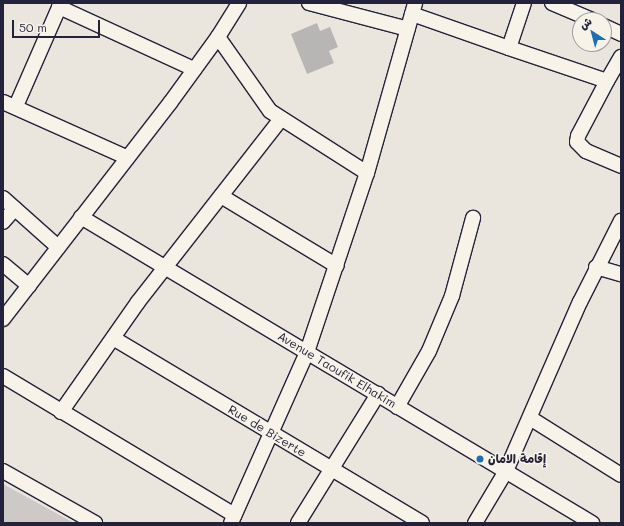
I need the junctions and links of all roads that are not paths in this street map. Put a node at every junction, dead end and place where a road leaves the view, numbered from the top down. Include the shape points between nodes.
1 (239, 3) edge
2 (310, 3) edge
3 (524, 3) edge
4 (552, 3) edge
5 (60, 5) edge
6 (414, 8) edge
7 (573, 12) edge
8 (408, 29) junction
9 (218, 37) junction
10 (509, 48) junction
11 (621, 57) edge
12 (194, 68) junction
13 (606, 81) junction
14 (9, 104) edge
15 (281, 119) junction
16 (126, 157) junction
17 (621, 166) edge
18 (367, 173) junction
19 (221, 196) junction
20 (3, 198) edge
21 (15, 208) junction
22 (81, 217) junction
23 (473, 218) dead end
24 (621, 221) edge
25 (3, 222) edge
26 (58, 247) junction
27 (3, 264) edge
28 (337, 266) junction
29 (166, 267) junction
30 (596, 267) junction
31 (621, 274) edge
32 (28, 286) junction
33 (3, 319) edge
34 (113, 338) junction
35 (307, 352) junction
36 (3, 376) edge
37 (378, 394) junction
38 (397, 407) junction
39 (61, 412) junction
40 (530, 418) junction
41 (272, 432) junction
42 (331, 470) junction
43 (3, 471) edge
44 (506, 471) junction
45 (621, 475) edge
46 (232, 519) edge
47 (96, 523) edge
48 (298, 523) edge
49 (422, 523) edge
50 (475, 523) edge
51 (592, 523) edge

1 - 9 street
2 - 8 street
3 - 10 street
4 - 7 street
5 - 12 street
5 - 14 street
6 - 8 street
6 - 10 street
8 - 18 street
9 - 12 street
9 - 15 street via 270,111
10 - 13 street
11 - 13 street
12 - 16 street
13 - 17 street via 578,136 578,142 586,150
14 - 16 street
15 - 18 street
15 - 19 street
16 - 22 street
18 - 28 street
19 - 28 street
19 - 29 street
20 - 21 street
21 - 25 street
21 - 26 street
22 - 26 street
22 - 29 street, Avenue Taoufik Elhakim
23 - 38 street via 452,296 429,351
24 - 30 street
26 - 32 street
27 - 32 street
28 - 35 street
29 - 34 street
29 - 35 street, Avenue Taoufik Elhakim
30 - 31 street
30 - 40 street
32 - 33 street
34 - 39 street
34 - 41 street, Rue de Bizerte
35 - 37 street, Avenue Taoufik Elhakim
35 - 41 street
36 - 39 street
37 - 38 street, Avenue Taoufik Elhakim
37 - 42 street
38 - 44 street, Avenue Taoufik Elhakim
39 - 46 street
40 - 44 street
40 - 45 street
41 - 42 street, Rue de Bizerte
41 - 46 street
42 - 48 street
42 - 49 street, Rue de Bizerte
43 - 47 street
44 - 50 street
44 - 51 street, Avenue Taoufik Elhakim

